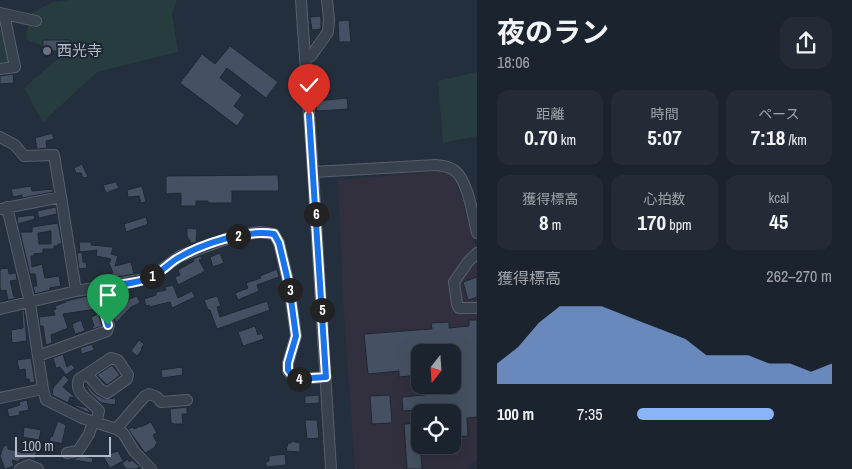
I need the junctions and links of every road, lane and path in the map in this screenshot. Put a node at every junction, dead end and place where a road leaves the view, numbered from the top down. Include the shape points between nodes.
1 (301, 0) edge
2 (328, 0) edge
3 (2, 14) edge
4 (36, 22) dead end
5 (305, 58) junction
6 (0, 68) edge
7 (0, 137) edge
8 (314, 172) junction
9 (61, 197) junction
10 (4, 208) edge
11 (477, 233) edge
12 (475, 257) edge
13 (97, 287) junction
14 (76, 291) junction
15 (30, 303) junction
16 (477, 308) edge
17 (0, 309) edge
18 (38, 356) junction
19 (87, 374) dead end
20 (326, 377) junction
21 (43, 389) junction
22 (0, 398) edge
23 (187, 400) dead end
24 (95, 422) junction
25 (116, 429) junction
26 (67, 453) dead end
27 (20, 469) edge
28 (38, 469) edge
29 (151, 469) edge
30 (331, 469) edge

1 - 5 street
2 - 5 street via 328,32 311,56
3 - 4 street
3 - 6 street via 14,67
5 - 8 street
7 - 9 street via 15,145 24,156 54,155
8 - 11 street via 447,166 463,179
8 - 20 street
9 - 10 street
9 - 14 street
10 - 15 street
12 - 16 street via 454,282 459,308
13 - 14 street
13 - 18 street via 107,331
13 - 20 street via 145,279 180,256 232,237 260,232 274,234 279,243 296,336 288,370 299,379
14 - 15 street
15 - 17 street
15 - 18 street
18 - 21 street
19 - 24 street via 79,379 77,386 84,398 99,411
20 - 30 street
21 - 22 street
21 - 24 street via 46,400
23 - 25 street via 161,402 149,394
24 - 25 street
24 - 26 street via 78,451
25 - 29 street via 123,433 134,452
27 - 28 street via 29,465

